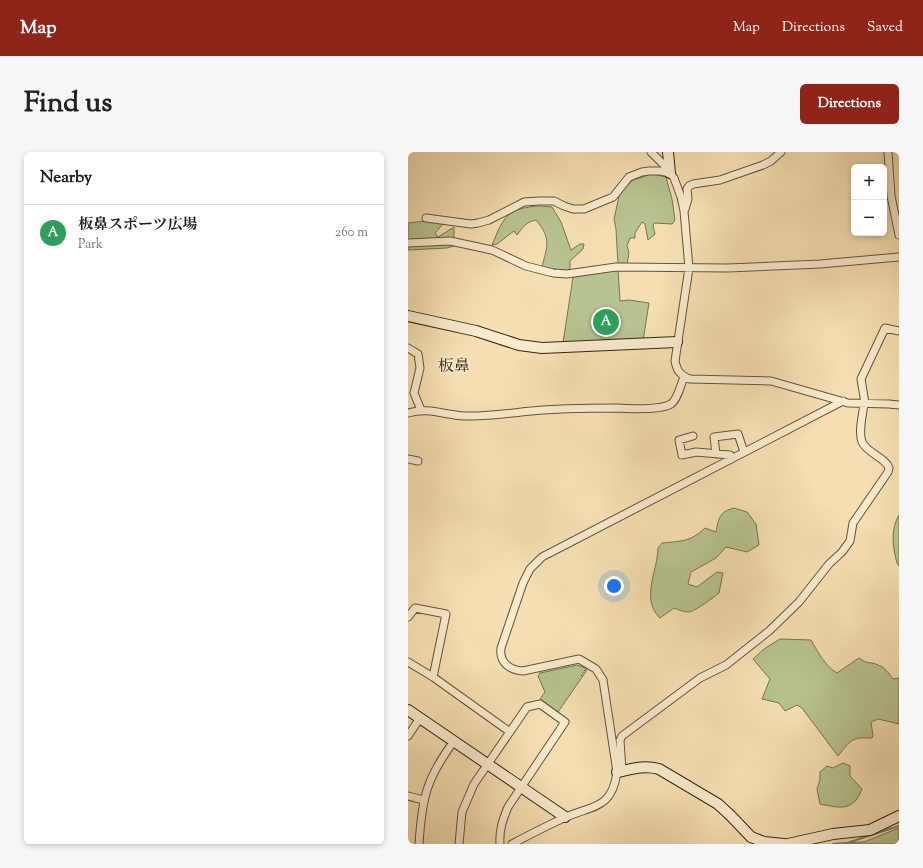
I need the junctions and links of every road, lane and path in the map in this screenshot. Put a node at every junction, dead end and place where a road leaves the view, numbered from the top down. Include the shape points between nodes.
1 (651, 152) edge
2 (668, 152) edge
3 (781, 152) edge
4 (888, 152) edge
5 (670, 173) junction
6 (684, 211) junction
7 (426, 218) dead end
8 (899, 235) edge
9 (408, 243) edge
10 (899, 257) edge
11 (689, 268) junction
12 (408, 316) edge
13 (899, 331) edge
14 (677, 342) junction
15 (408, 348) edge
16 (684, 377) junction
17 (843, 401) junction
18 (864, 403) junction
19 (899, 405) edge
20 (421, 410) junction
21 (408, 413) edge
22 (692, 436) dead end
23 (744, 452) junction
24 (716, 454) junction
25 (733, 458) junction
26 (408, 459) edge
27 (418, 461) dead end
28 (408, 617) edge
29 (408, 662) edge
30 (433, 677) junction
31 (408, 710) edge
32 (420, 718) junction
33 (510, 732) junction
34 (408, 736) edge
35 (454, 741) junction
36 (488, 764) junction
37 (619, 771) junction
38 (521, 787) junction
39 (408, 796) edge
40 (423, 800) junction
41 (899, 816) edge
42 (565, 817) junction
43 (748, 841) edge
44 (419, 844) edge
45 (460, 844) edge
46 (500, 844) edge
47 (512, 844) edge
48 (784, 844) edge
49 (788, 844) edge

1 - 5 street
2 - 5 street
3 - 6 street via 764,165 720,180 689,186
4 - 8 street via 891,196
5 - 6 street via 679,189
5 - 7 street via 649,171 629,177 613,197 584,209 573,209 554,201 539,201 524,202 478,223
6 - 11 street
9 - 11 street via 450,241 492,250 526,266 553,273 567,274 616,267
10 - 11 street via 820,264
11 - 14 street
12 - 14 street via 476,331 519,345 542,348
13 - 18 street via 885,328 861,379
14 - 16 street via 676,368
15 - 20 street via 418,354 420,368 414,393
16 - 17 street via 771,381
16 - 20 street via 675,399 671,404 664,406 565,409 479,416
17 - 18 street
17 - 23 street
18 - 19 street
18 - 37 street via 861,433 863,443 889,468 853,524 850,541 800,602 769,631 726,665 700,678 622,736
20 - 21 street
22 - 24 street via 679,440 682,455 696,452
23 - 24 street via 738,434 714,437
23 - 25 street
24 - 25 street via 730,455
25 - 37 street via 546,554 532,566 523,583 501,648 502,657 510,669 515,670 524,671 579,660 596,669 604,680
26 - 27 street
28 - 30 street via 415,608 446,614
29 - 30 street
30 - 33 street
31 - 32 street
32 - 34 street
32 - 35 street
33 - 36 street
33 - 38 street via 527,707 540,704 565,722
35 - 36 street
35 - 40 street via 433,773
36 - 38 street
36 - 45 street via 474,784 462,812
37 - 42 street via 612,791 602,803
37 - 43 street via 650,766 659,769 718,804 731,816
38 - 42 street
38 - 46 street via 502,822
39 - 40 street
40 - 44 street
41 - 49 street via 870,830 833,834
42 - 47 street
43 - 48 street

